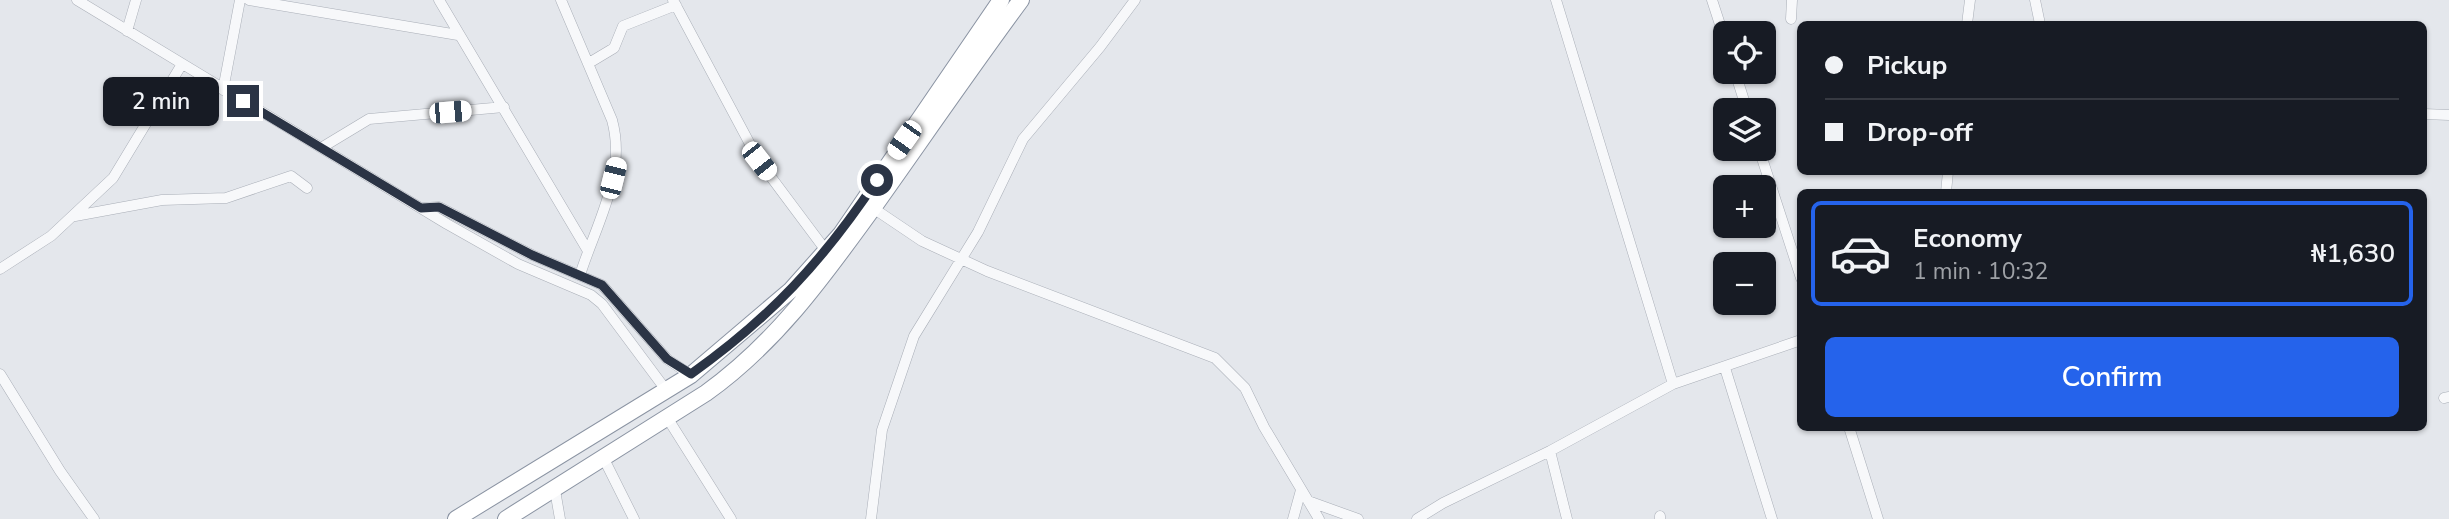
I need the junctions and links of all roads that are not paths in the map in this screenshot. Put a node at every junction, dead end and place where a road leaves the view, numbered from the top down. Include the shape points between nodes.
1 (77, 0) edge
2 (136, 0) edge
3 (240, 0) edge
4 (249, 0) edge
5 (439, 0) edge
6 (561, 0) edge
7 (1001, 0) edge
8 (1020, 0) edge
9 (1135, 0) edge
10 (1556, 0) edge
11 (1712, 0) edge
12 (1792, 0) edge
13 (1970, 0) edge
14 (2035, 0) edge
15 (674, 3) edge
16 (1791, 19) dead end
17 (1719, 21) edge
18 (1967, 21) edge
19 (2039, 21) edge
20 (127, 31) junction
21 (458, 35) junction
22 (181, 64) junction
23 (589, 64) junction
24 (223, 90) junction
25 (504, 107) junction
26 (2427, 114) edge
27 (2449, 115) edge
28 (321, 148) junction
29 (1763, 161) edge
30 (307, 188) dead end
31 (421, 208) junction
32 (873, 208) junction
33 (75, 216) junction
34 (588, 251) junction
35 (827, 251) junction
36 (962, 259) junction
37 (1797, 266) edge
38 (0, 269) edge
39 (580, 275) junction
40 (1797, 341) edge
41 (1725, 368) junction
42 (0, 374) edge
43 (691, 374) junction
44 (1673, 384) junction
45 (666, 390) junction
46 (668, 419) junction
47 (1850, 431) edge
48 (1550, 452) junction
49 (604, 459) junction
50 (555, 490) junction
51 (1301, 490) junction
52 (1308, 501) junction
53 (94, 519) edge
54 (456, 519) edge
55 (506, 519) edge
56 (560, 519) edge
57 (634, 519) edge
58 (731, 519) edge
59 (872, 519) edge
60 (1293, 519) edge
61 (1319, 519) edge
62 (1358, 519) edge
63 (1417, 519) edge
64 (1567, 519) edge
65 (1772, 519) edge
66 (1878, 519) edge

1 - 20 street
2 - 20 street
3 - 24 street
4 - 21 street
5 - 21 street
6 - 23 street
7 - 35 highway
8 - 32 highway
9 - 36 street via 1023,139
10 - 44 street
11 - 17 street
12 - 16 street
13 - 18 street
14 - 19 street
15 - 23 street via 623,26 614,47
15 - 35 street via 759,161
20 - 22 street
21 - 25 street
22 - 24 street
22 - 33 street via 113,178
23 - 34 street via 612,120 618,158
24 - 28 street
25 - 28 street via 369,119
25 - 34 street
26 - 27 street
28 - 31 street
29 - 37 street
30 - 33 street via 291,176 226,198 162,200
31 - 39 street via 439,207
31 - 45 street via 518,264 597,299
32 - 36 street via 922,241
32 - 46 highway via 782,329 733,374
33 - 38 street
34 - 39 street
35 - 43 highway via 771,309
36 - 51 street via 1215,358 1245,388
36 - 59 street via 914,336 882,430
39 - 43 street via 609,291 667,359
40 - 41 street
41 - 44 street
41 - 65 street
42 - 53 street
43 - 45 highway
44 - 48 street
45 - 54 highway
46 - 49 highway
46 - 58 street
47 - 66 street
48 - 63 street
48 - 64 street
49 - 50 highway
49 - 57 street
50 - 55 highway
50 - 56 street
51 - 52 street
51 - 60 street
52 - 61 street
52 - 62 street

